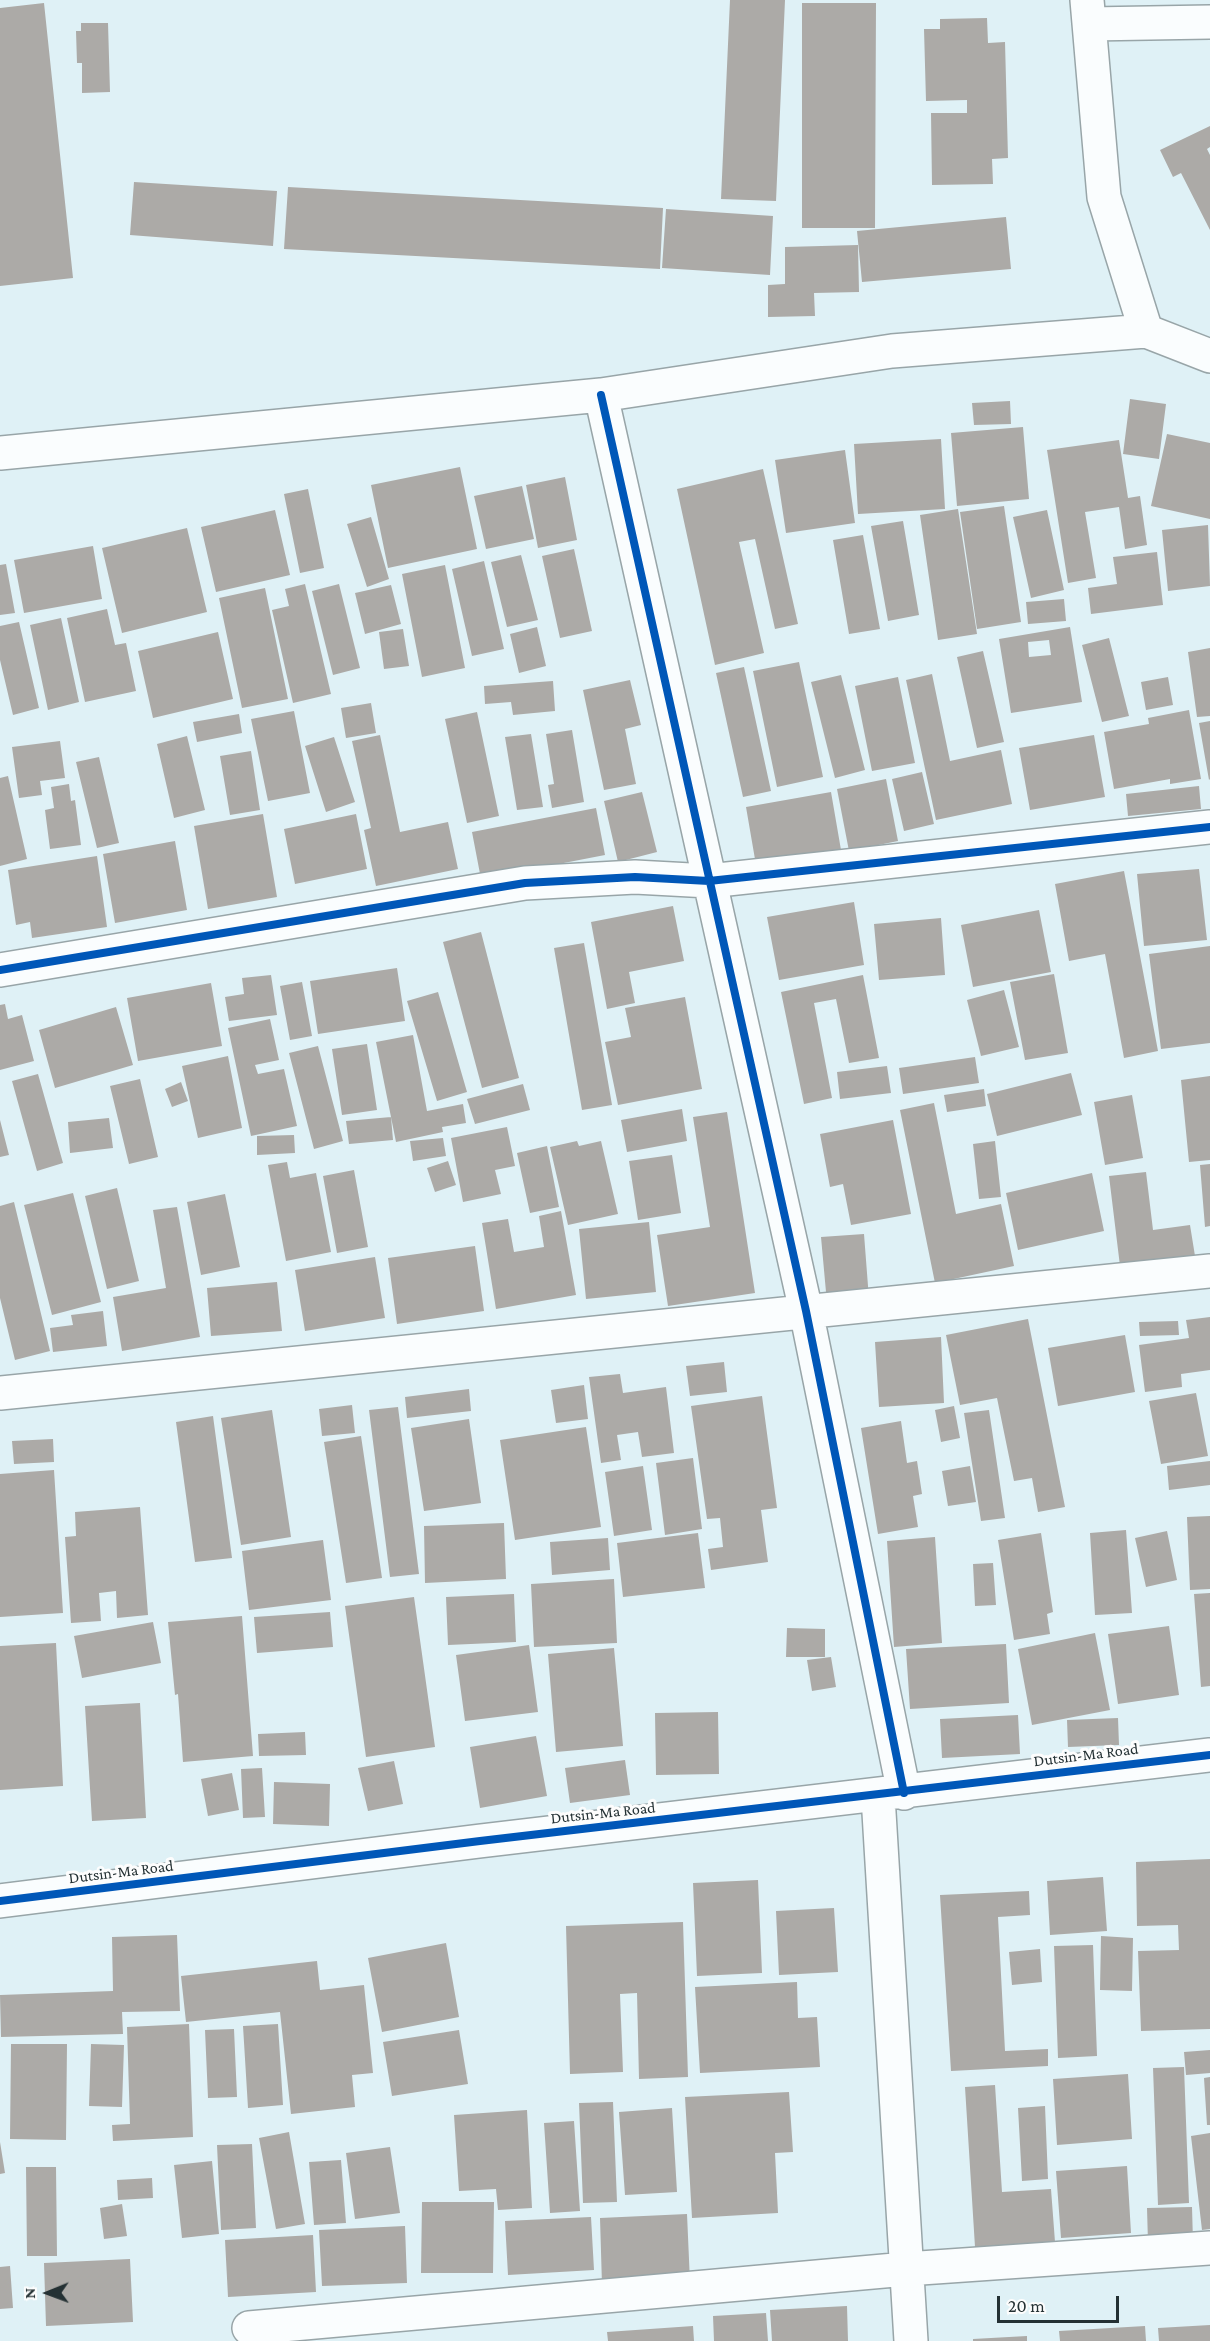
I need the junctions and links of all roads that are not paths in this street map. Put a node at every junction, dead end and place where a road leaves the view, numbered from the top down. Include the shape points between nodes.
1 (1088, 12) edge
2 (1210, 22) edge
3 (1146, 331) junction
4 (1210, 356) edge
5 (601, 395) junction
6 (0, 453) edge
7 (1210, 827) edge
8 (709, 881) junction
9 (0, 970) edge
10 (1210, 1271) edge
11 (806, 1311) junction
12 (0, 1393) edge
13 (1210, 1755) edge
14 (891, 1794) junction
15 (0, 1901) edge
16 (1210, 2248) edge
17 (906, 2270) junction
18 (249, 2328) dead end
19 (911, 2341) edge

1 - 2 street
1 - 3 street via 1104,197
3 - 4 street
3 - 5 street via 892,351
5 - 6 street
5 - 8 street
7 - 8 street
8 - 9 street via 635,877 525,883
8 - 11 street
10 - 11 street
11 - 12 street
11 - 14 street
13 - 14 street, Dutsin-Ma Road
14 - 15 street, Dutsin-Ma Road
14 - 17 street
16 - 17 street
17 - 18 street
17 - 19 street

